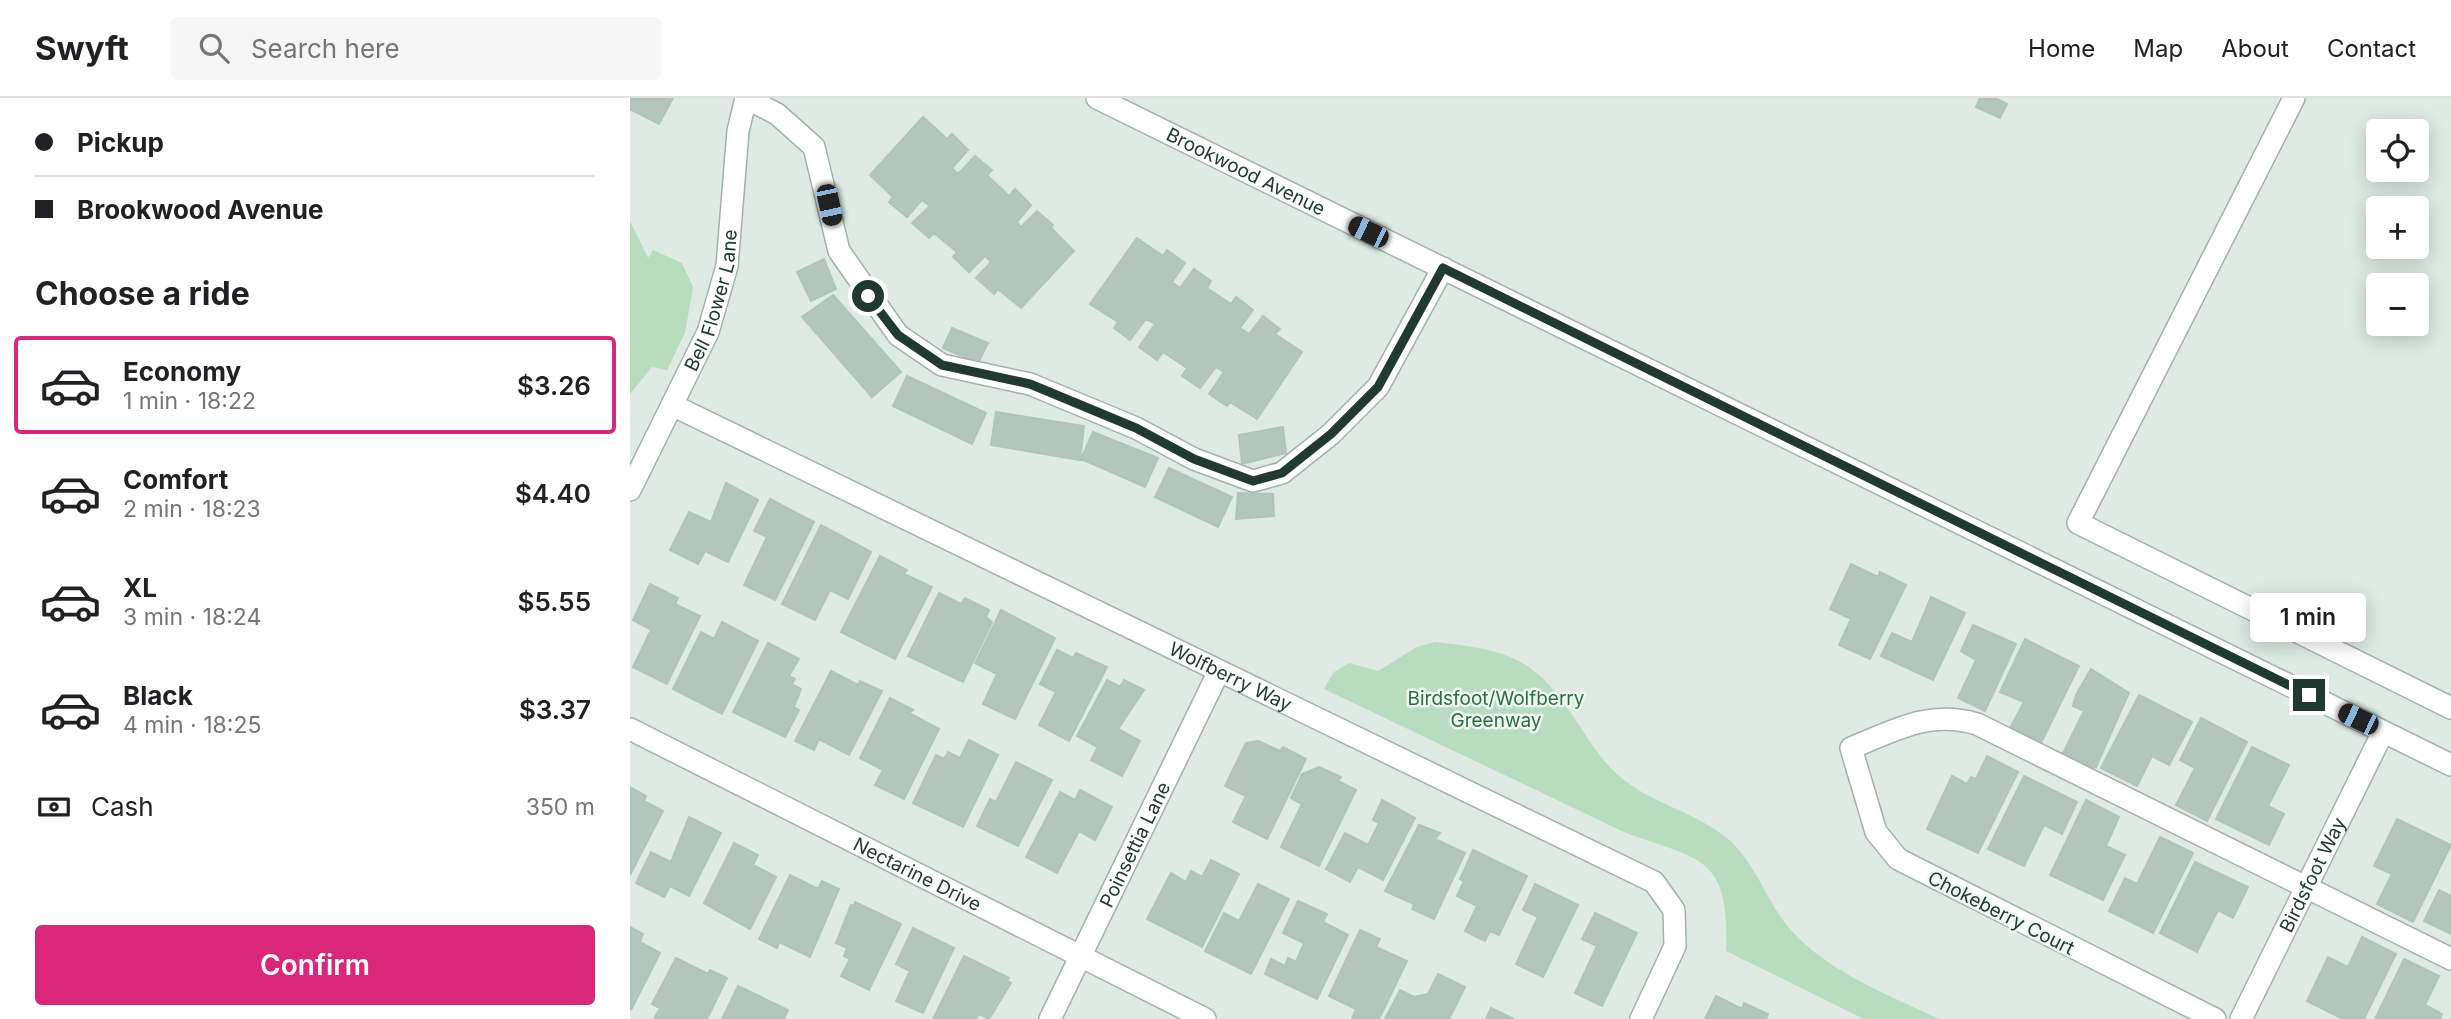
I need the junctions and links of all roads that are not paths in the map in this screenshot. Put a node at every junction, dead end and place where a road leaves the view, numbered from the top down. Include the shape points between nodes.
1 (746, 98) edge
2 (1097, 98) edge
3 (2294, 98) edge
4 (1443, 268) junction
5 (672, 405) junction
6 (630, 489) edge
7 (1219, 671) junction
8 (2451, 708) edge
9 (630, 729) edge
10 (2383, 732) junction
11 (2451, 765) edge
12 (2304, 887) junction
13 (1081, 957) junction
14 (2451, 959) edge
15 (1051, 1019) edge
16 (1205, 1019) edge
17 (1641, 1019) edge
18 (2215, 1019) edge
19 (2241, 1019) edge

1 - 4 street via 777,114 814,147 839,251 898,335 942,365 1030,384 1253,481 1282,473 1331,434 1378,387
1 - 5 street, Bell Flower Lane via 738,131 727,266 708,332
2 - 4 street, Brookwood Avenue
3 - 8 street via 2078,523
4 - 10 street, Brookwood Avenue
5 - 6 street, Bell Flower Lane
5 - 7 street, Wolfberry Way
7 - 13 street, Poinsettia Lane
7 - 17 street, Wolfberry Way via 1654,882 1674,910 1675,946
9 - 13 street, Nectarine Drive
10 - 11 street, Brookwood Avenue
10 - 12 street, Birdsfoot Way
12 - 14 street
12 - 18 street, Chokeberry Court via 1977,724 1952,717 1922,720 1851,748 1876,832 1898,859
12 - 19 street, Birdsfoot Way
13 - 15 street, Poinsettia Lane
13 - 16 street, Nectarine Drive

